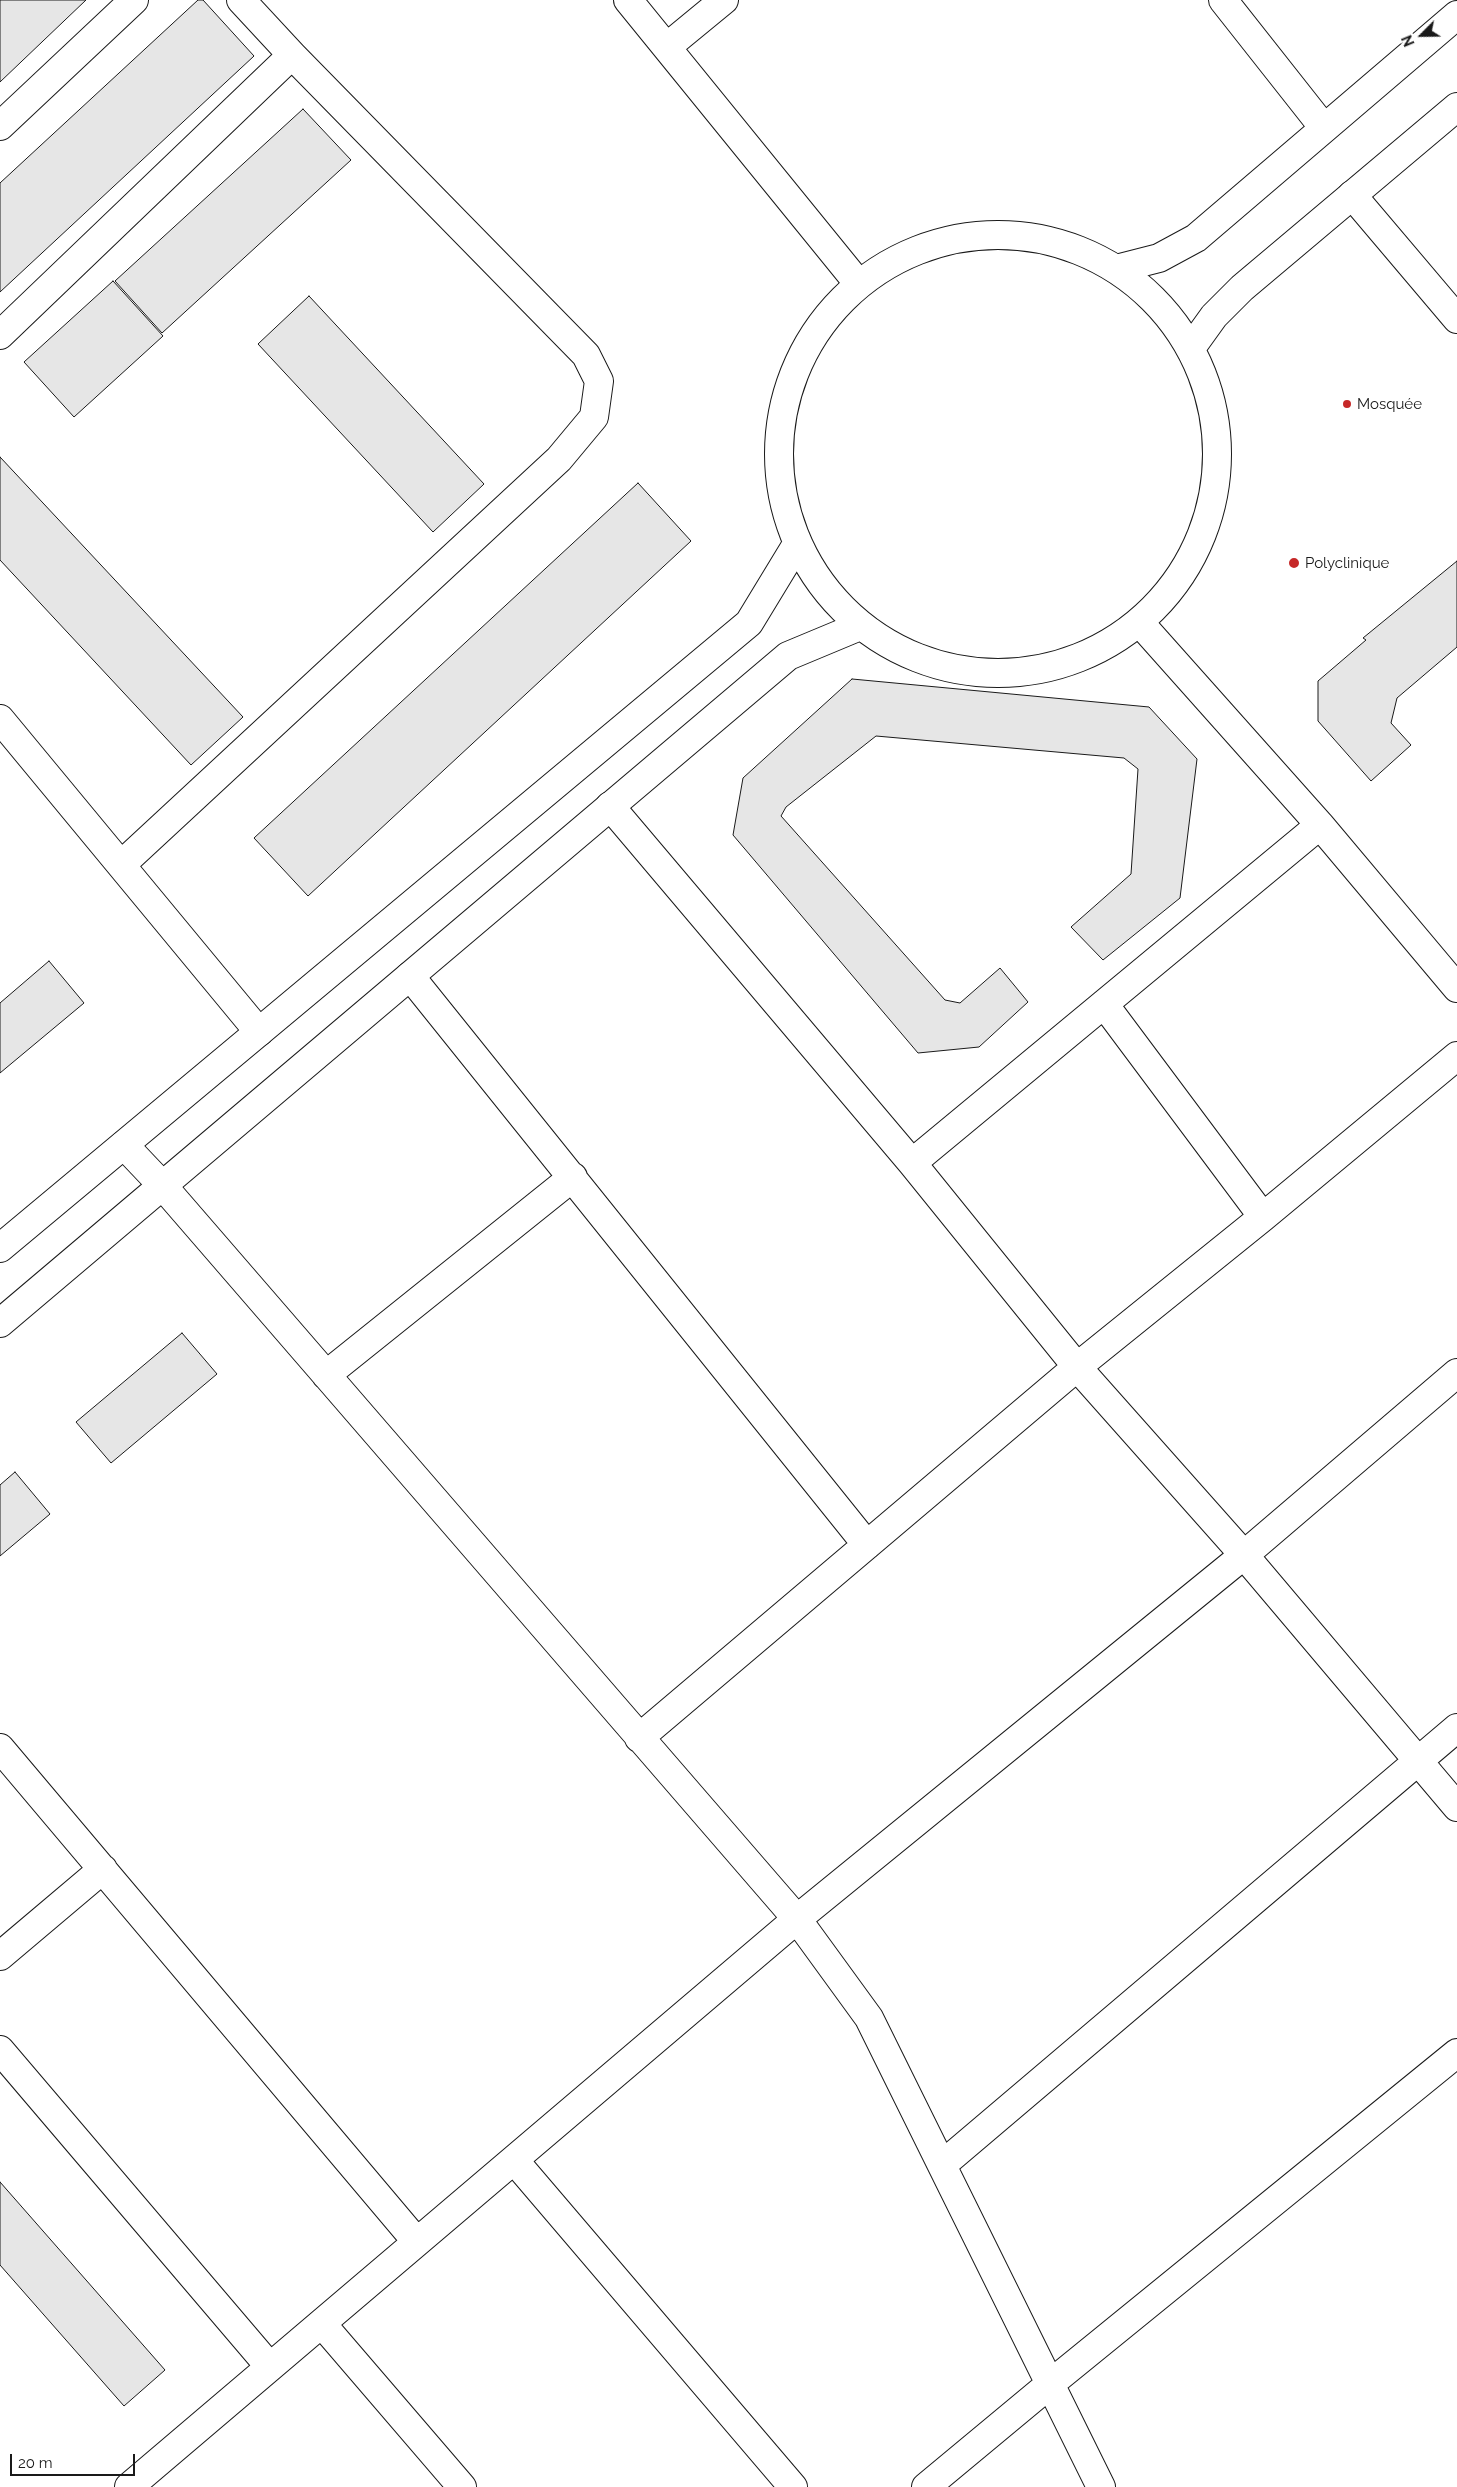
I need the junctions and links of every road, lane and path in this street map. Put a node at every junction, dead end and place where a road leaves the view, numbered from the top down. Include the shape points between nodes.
1 (134, 0) edge
2 (241, 0) edge
3 (628, 0) edge
4 (724, 0) edge
5 (1223, 0) edge
6 (1457, 15) edge
7 (668, 46) junction
8 (292, 55) junction
9 (1457, 106) edge
10 (0, 126) edge
11 (1324, 128) junction
12 (1352, 195) junction
13 (1116, 269) junction
14 (858, 282) junction
15 (1457, 319) edge
16 (0, 335) edge
17 (1191, 348) junction
18 (797, 544) junction
19 (1140, 623) junction
20 (860, 626) junction
21 (0, 719) edge
22 (610, 806) junction
23 (1320, 825) junction
24 (121, 865) junction
25 (410, 976) junction
26 (1457, 988) edge
27 (1104, 1004) junction
28 (259, 1032) junction
29 (1457, 1056) edge
30 (124, 1145) junction
31 (912, 1163) junction
32 (573, 1177) junction
33 (162, 1186) junction
34 (1264, 1217) junction
35 (0, 1248) edge
36 (0, 1323) edge
37 (1077, 1367) junction
38 (1457, 1373) edge
39 (326, 1375) junction
40 (867, 1545) junction
41 (1244, 1556) junction
42 (1457, 1728) edge
43 (639, 1738) junction
44 (0, 1748) edge
45 (1418, 1761) junction
46 (1457, 1807) edge
47 (103, 1869) junction
48 (797, 1919) junction
49 (0, 1956) edge
50 (0, 2050) edge
51 (1457, 2053) edge
52 (514, 2160) junction
53 (942, 2165) junction
54 (417, 2242) junction
55 (322, 2324) junction
56 (270, 2367) junction
57 (1050, 2384) junction
58 (129, 2487) edge
59 (462, 2487) edge
60 (793, 2487) edge
61 (926, 2487) edge
62 (1100, 2487) edge

1 - 10 street
2 - 8 street
3 - 7 street
4 - 7 street
5 - 11 street
6 - 11 street
7 - 14 street
8 - 16 street
8 - 24 street via 586,355 599,381 594,417 559,459
9 - 12 street
11 - 13 street via 1196,238 1159,258
12 - 15 street
12 - 17 street via 1228,302
13 - 14 street via 1054,240 985,234 918,248
13 - 17 street via 1158,304
14 - 18 street via 819,325 792,375 779,431 780,490
17 - 19 street via 1212,405 1218,465 1206,524 1180,578
18 - 20 street via 824,589
18 - 28 street via 749,623
19 - 20 street via 1089,655 1031,673 971,673 912,658
19 - 23 street
20 - 22 street via 788,656
21 - 24 street
22 - 25 street
22 - 31 street
23 - 26 street
23 - 27 street
24 - 28 street
25 - 32 street
25 - 33 street
27 - 31 street
27 - 34 street
28 - 30 street
29 - 34 street
30 - 33 street
30 - 35 street
31 - 37 street
32 - 39 street
32 - 40 street
33 - 36 street
33 - 39 street
34 - 37 street
37 - 40 street
37 - 41 street
38 - 41 street
39 - 43 street
40 - 43 street
41 - 45 street
41 - 48 street
42 - 45 street
43 - 48 street
44 - 47 street
45 - 46 street
45 - 53 street
47 - 49 street
47 - 54 street
48 - 52 street
48 - 53 street via 869,2018
50 - 56 street
51 - 57 street
52 - 54 street
52 - 60 street
53 - 57 street
54 - 55 street
55 - 56 street
55 - 59 street
56 - 58 street
57 - 61 street
57 - 62 street

